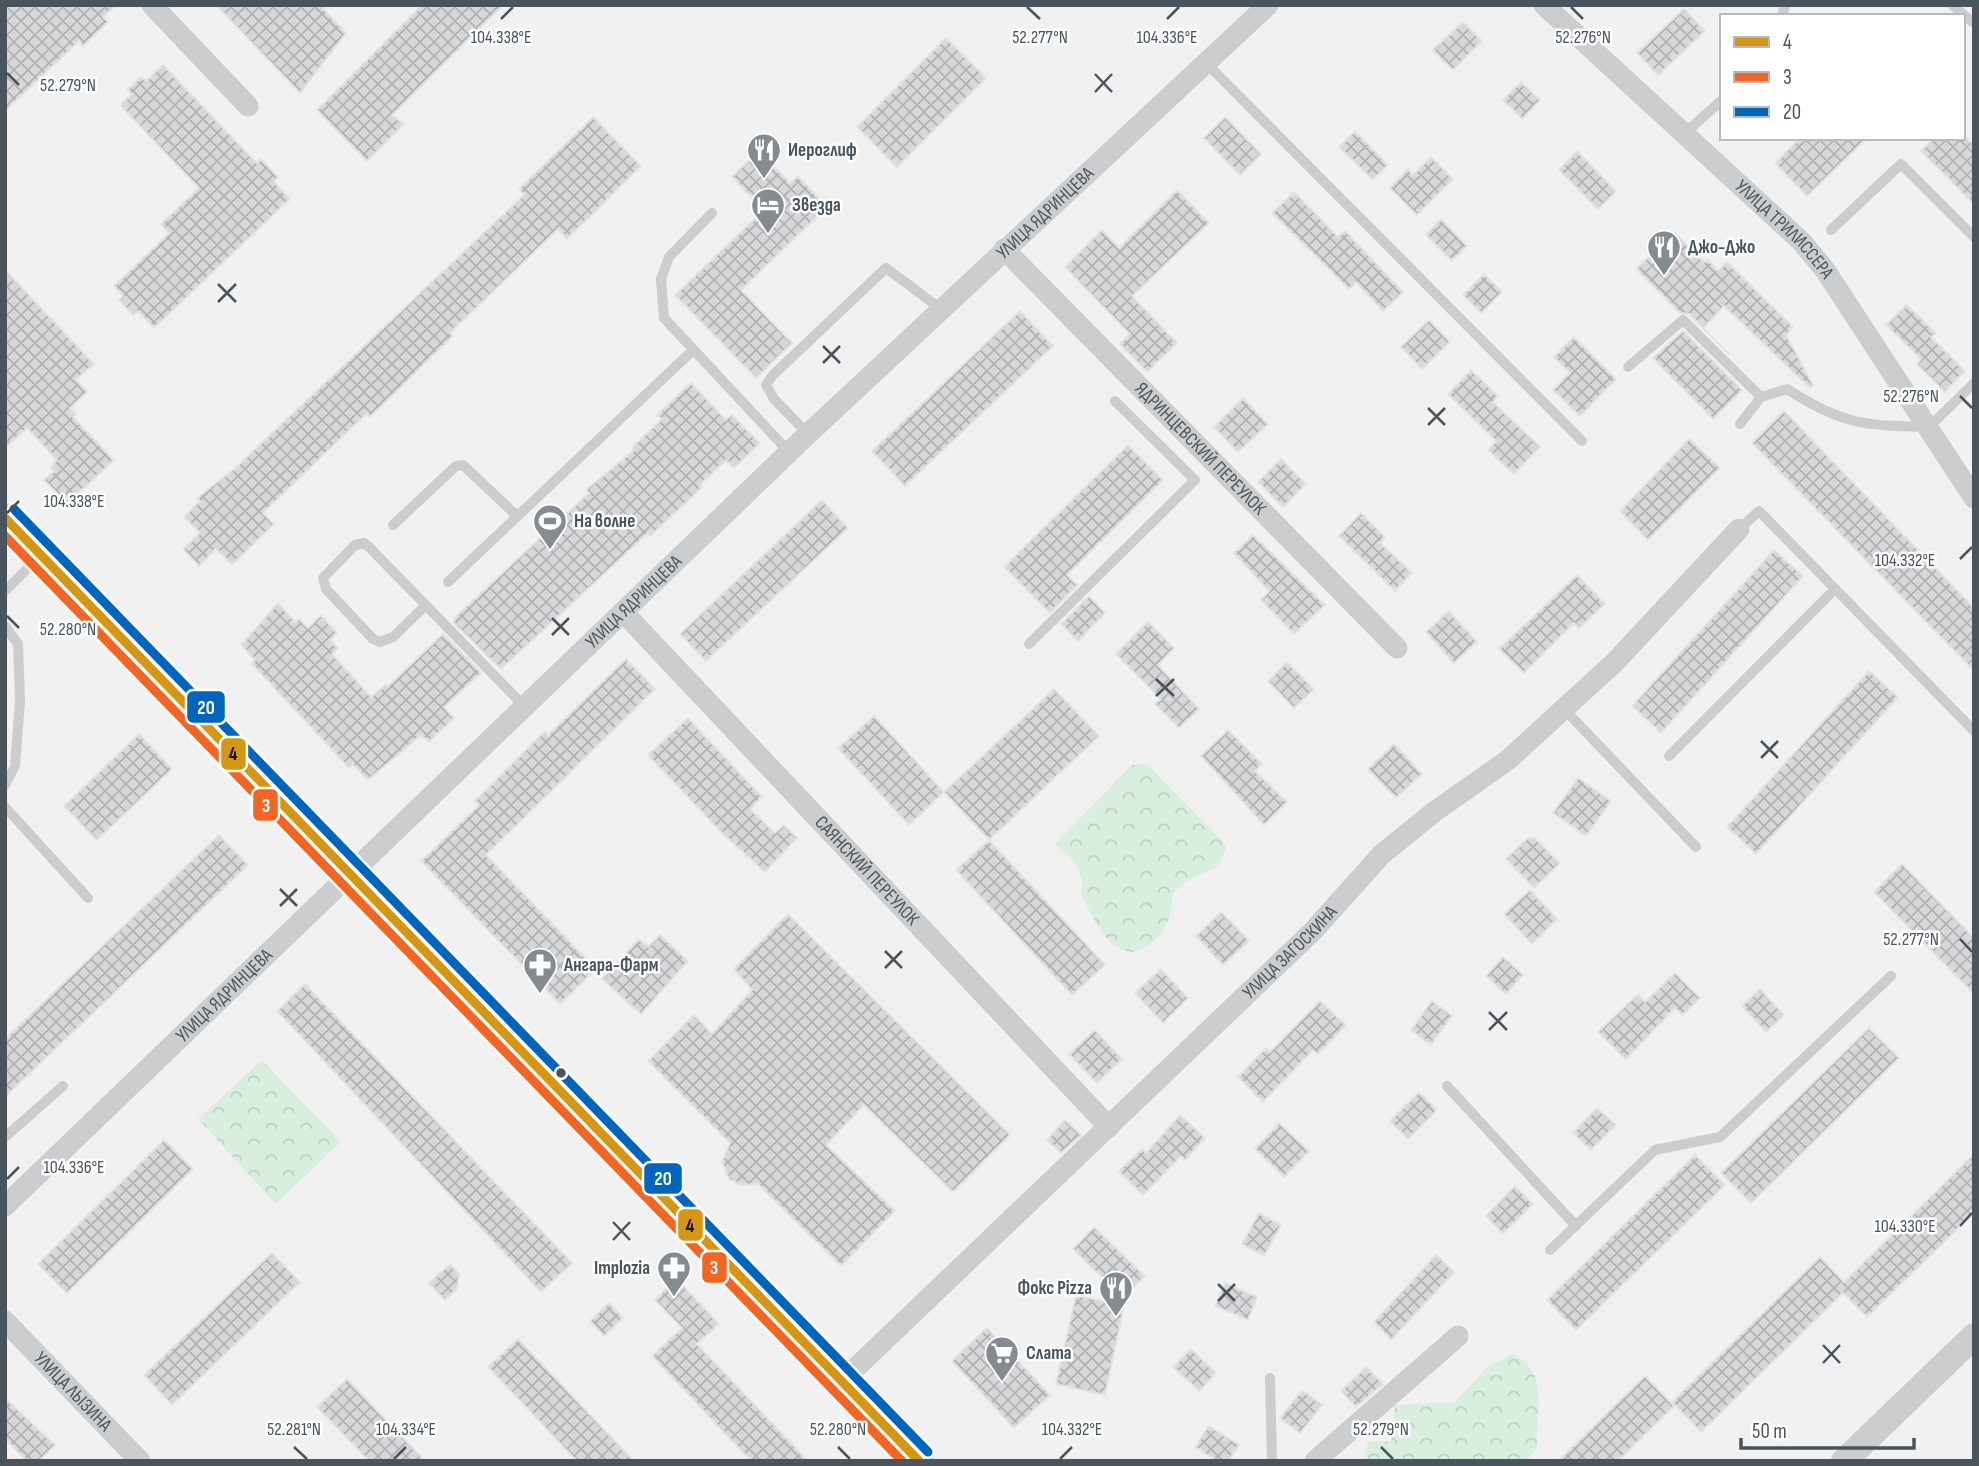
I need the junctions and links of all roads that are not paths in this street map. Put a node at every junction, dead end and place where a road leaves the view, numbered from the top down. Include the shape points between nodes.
1 (152, 5) edge
2 (1268, 5) edge
3 (1544, 5) edge
4 (1207, 64) junction
5 (1720, 102) edge
6 (248, 106) dead end
7 (1684, 134) junction
8 (712, 213) dead end
9 (1831, 230) dead end
10 (1974, 237) edge
11 (1004, 249) junction
12 (941, 309) junction
13 (692, 351) junction
14 (1628, 367) dead end
15 (1972, 389) edge
16 (1761, 397) junction
17 (1115, 401) dead end
18 (1740, 424) dead end
19 (1928, 427) junction
20 (808, 434) junction
21 (1582, 441) dead end
22 (789, 452) junction
23 (1974, 498) edge
24 (517, 516) junction
25 (5, 518) edge
26 (393, 525) dead end
27 (1739, 529) joint
28 (40, 556) junction
29 (448, 582) dead end
30 (1835, 589) junction
31 (5, 591) edge
32 (426, 605) junction
33 (624, 613) junction
34 (5, 626) edge
35 (1028, 644) dead end
36 (1397, 648) dead end
37 (525, 707) junction
38 (1564, 709) junction
39 (1974, 731) edge
40 (1669, 756) dead end
41 (5, 785) edge
42 (5, 807) edge
43 (1696, 847) dead end
44 (352, 872) junction
45 (88, 898) dead end
46 (1891, 976) dead end
47 (63, 1086) dead end
48 (1447, 1086) dead end
49 (1108, 1127) junction
50 (5, 1137) edge
51 (5, 1206) edge
52 (1576, 1226) junction
53 (1550, 1250) dead end
54 (5, 1321) edge
55 (1458, 1336) dead end
56 (1974, 1336) edge
57 (1270, 1378) dead end
58 (842, 1381) junction
59 (140, 1461) edge
60 (919, 1461) edge
61 (1272, 1461) edge
62 (1315, 1461) edge
63 (1844, 1461) edge

1 - 6 street
2 - 4 street, УЛИЦА ЯДРИНЦЕВА
3 - 7 street, УЛИЦА ТРИЛИССЕРА
4 - 11 street, УЛИЦА ЯДРИНЦЕВА
4 - 21 lane
5 - 7 lane
7 - 19 street, УЛИЦА ТРИЛИССЕРА via 1802,242
8 - 13 lane via 669,257 661,279 664,318
9 - 10 lane via 1901,164
11 - 12 street, УЛИЦА ЯДРИНЦЕВА
11 - 36 street, ЯДРИНЦЕВСКИЙ ПЕРЕУЛОК
12 - 20 street, УЛИЦА ЯДРИНЦЕВА
12 - 20 lane via 886,268 772,375 766,385 774,399
13 - 22 lane
13 - 24 lane
14 - 16 lane via 1683,320
15 - 19 lane
16 - 18 lane
16 - 19 lane via 1787,389 1823,412 1852,422
17 - 35 lane via 1195,480
19 - 23 street, УЛИЦА ТРИЛИССЕРА
20 - 22 street, УЛИЦА ЯДРИНЦЕВА
22 - 33 street, УЛИЦА ЯДРИНЦЕВА
24 - 26 lane via 463,465 456,466
24 - 29 lane
25 - 28 main road
27 - 30 lane via 1759,510
27 - 38 street, УЛИЦА ЗАГОСКИНА via 1615,662
28 - 31 lane
28 - 44 main road
30 - 39 lane
30 - 40 lane
32 - 32 lane via 365,543 355,545 323,578 326,589 380,642 393,637
32 - 37 lane
33 - 37 street, УЛИЦА ЯДРИНЦЕВА
33 - 49 street, САЯНСКИЙ ПЕРЕУЛОК
34 - 41 lane via 18,644 20,700 15,766
37 - 44 street, УЛИЦА ЯДРИНЦЕВА
38 - 43 lane
38 - 49 street, УЛИЦА ЗАГОСКИНА via 1508,760 1382,854 1313,931
42 - 45 lane
44 - 51 street, УЛИЦА ЯДРИНЦЕВА
44 - 58 main road
46 - 52 lane via 1720,1137 1656,1150
47 - 50 lane
48 - 52 lane
49 - 58 street, УЛИЦА ЗАГОСКИНА
52 - 53 lane
54 - 59 street, УЛИЦА ЛЫЗИНА
55 - 62 street
56 - 63 street
57 - 61 lane
58 - 60 main road

